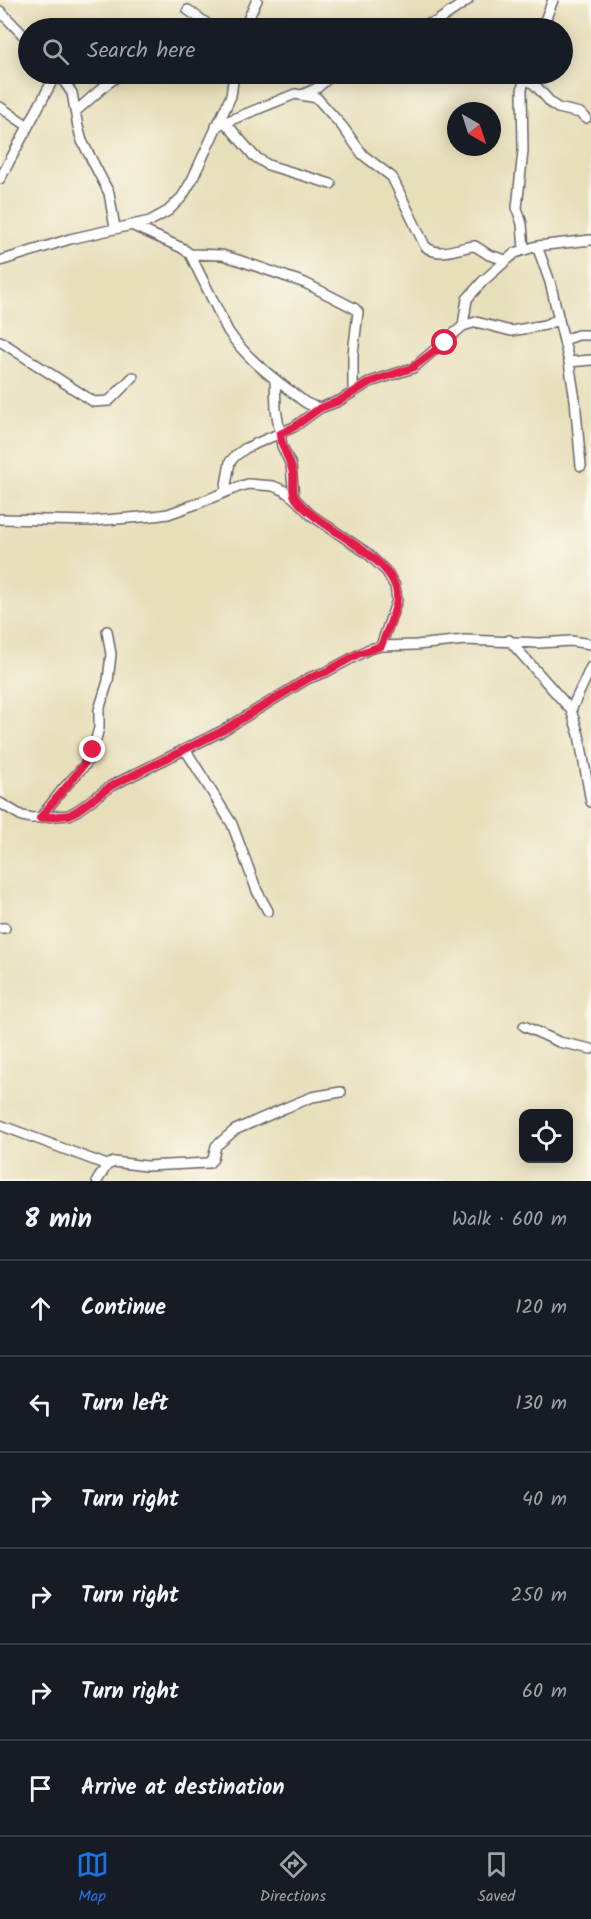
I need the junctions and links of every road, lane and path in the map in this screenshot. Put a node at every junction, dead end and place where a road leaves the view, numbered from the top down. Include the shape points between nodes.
1 (257, 0) edge
2 (468, 0) edge
3 (553, 0) edge
4 (188, 10) dead end
5 (0, 11) edge
6 (199, 18) edge
7 (249, 18) edge
8 (442, 18) edge
9 (546, 18) edge
10 (18, 30) edge
11 (51, 84) edge
12 (65, 84) edge
13 (106, 84) edge
14 (233, 84) edge
15 (322, 84) edge
16 (524, 84) edge
17 (534, 84) edge
18 (304, 94) junction
19 (0, 107) edge
20 (75, 112) junction
21 (586, 118) dead end
22 (225, 122) junction
23 (28, 126) junction
24 (216, 126) junction
25 (0, 179) edge
26 (331, 184) dead end
27 (131, 225) junction
28 (115, 228) junction
29 (591, 240) edge
30 (537, 246) junction
31 (524, 249) junction
32 (190, 254) junction
33 (506, 260) junction
34 (0, 261) edge
35 (559, 319) junction
36 (463, 326) junction
37 (591, 335) edge
38 (564, 340) junction
39 (0, 341) edge
40 (591, 360) edge
41 (569, 362) junction
42 (133, 377) dead end
43 (275, 381) junction
44 (353, 392) junction
45 (320, 408) junction
46 (280, 434) junction
47 (581, 466) dead end
48 (225, 491) junction
49 (294, 498) junction
50 (0, 519) edge
51 (106, 631) dead end
52 (508, 640) junction
53 (591, 644) edge
54 (381, 646) junction
55 (591, 667) edge
56 (571, 710) junction
57 (185, 749) junction
58 (591, 802) edge
59 (0, 803) edge
60 (40, 818) junction
61 (268, 910) dead end
62 (524, 1026) dead end
63 (591, 1048) edge
64 (340, 1092) dead end
65 (0, 1125) edge
66 (107, 1165) junction
67 (97, 1181) edge

1 - 7 street
2 - 8 street
3 - 9 street
4 - 6 street
5 - 10 street
11 - 23 street
12 - 20 street via 72,93
13 - 20 street
14 - 24 street
15 - 18 street
16 - 31 street via 517,208
17 - 21 street via 558,108
18 - 22 street via 286,96
18 - 33 street via 317,98 363,154 392,177 431,251 442,253 475,246
19 - 23 street
20 - 28 street via 82,141 109,193
22 - 24 street
22 - 26 street via 254,156 268,165
23 - 25 street
24 - 27 street via 182,197 150,221
27 - 28 street
27 - 32 street
28 - 34 street
29 - 30 street
30 - 31 street
30 - 35 street
31 - 33 street
32 - 43 street via 228,331
32 - 44 street via 238,260 305,283 354,308 358,316
33 - 36 street via 467,298
35 - 36 street via 511,331 476,322
35 - 38 street
36 - 44 street via 412,368
37 - 38 street
38 - 41 street
39 - 42 street via 94,402 109,401
40 - 41 street
41 - 47 street
43 - 45 street via 303,403
43 - 46 street
44 - 45 street
45 - 46 street
46 - 48 street via 235,456 230,462
46 - 49 street via 283,452 291,465
48 - 49 street via 249,484 264,485
48 - 50 street via 154,516 92,521
49 - 54 street via 387,572 398,600
51 - 60 street via 111,654 93,750
52 - 53 street
52 - 54 street
52 - 56 street
54 - 57 street via 309,678
55 - 56 street
56 - 58 street
57 - 60 street via 111,786 69,815
57 - 61 street via 232,824 256,891
59 - 60 street via 22,816
62 - 63 street via 559,1042
64 - 66 street via 312,1097 235,1130 216,1146 209,1163
65 - 66 street
66 - 67 street

